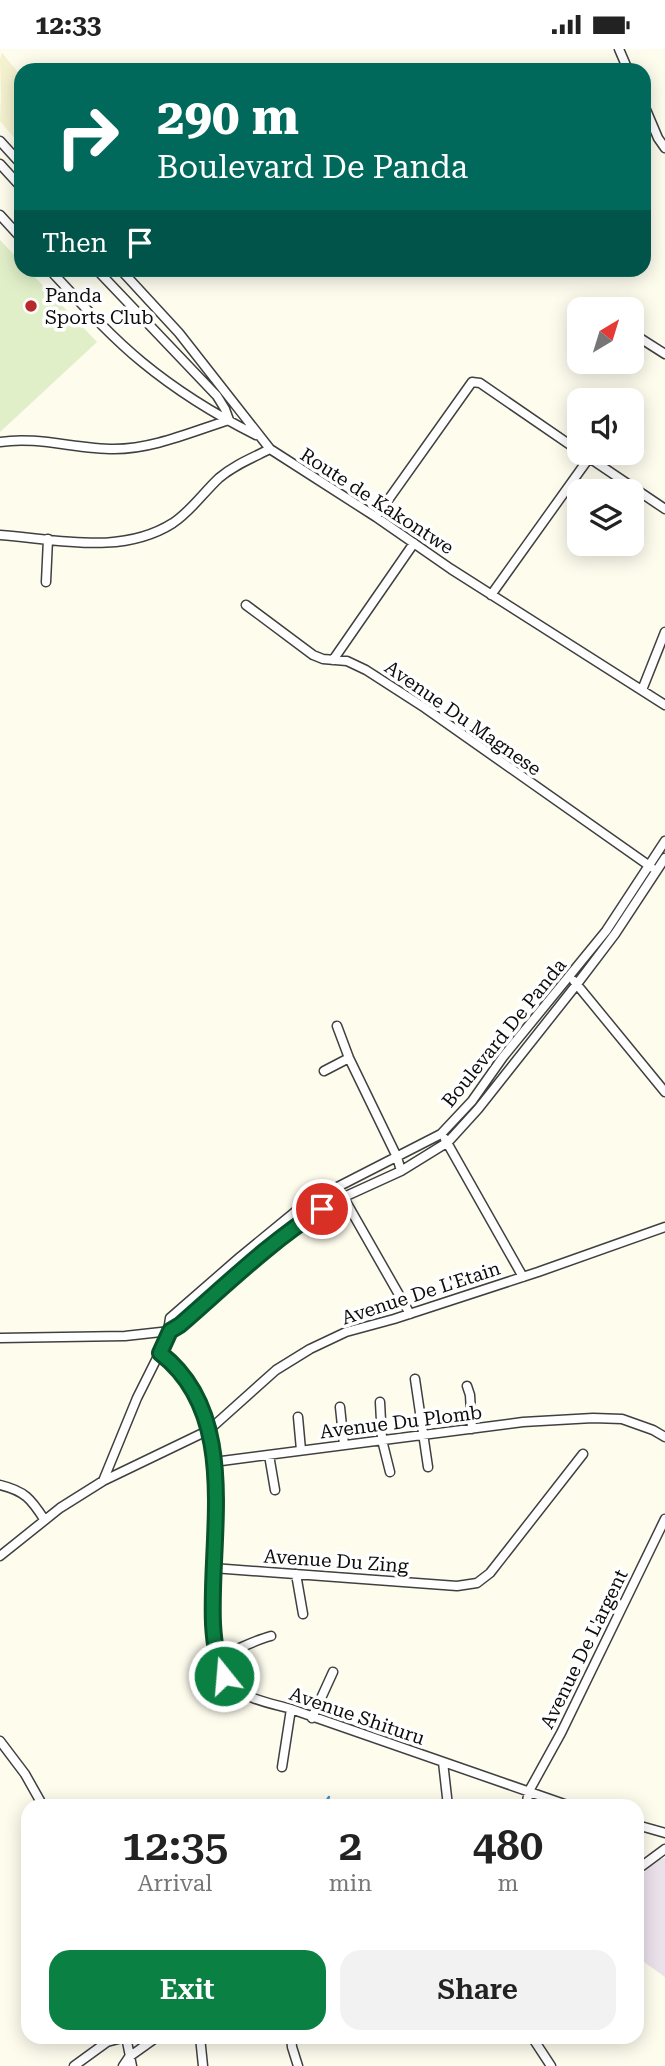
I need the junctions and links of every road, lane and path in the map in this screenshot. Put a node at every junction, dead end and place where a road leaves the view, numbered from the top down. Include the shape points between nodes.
1 (651, 122) edge
2 (0, 141) edge
3 (665, 148) edge
4 (14, 156) edge
5 (0, 164) edge
6 (14, 179) edge
7 (0, 215) edge
8 (14, 230) edge
9 (56, 277) edge
10 (104, 277) edge
11 (127, 277) edge
12 (644, 341) edge
13 (665, 354) edge
14 (229, 420) junction
15 (258, 436) junction
16 (0, 442) edge
17 (567, 442) edge
18 (270, 449) junction
19 (577, 465) edge
20 (600, 465) edge
21 (665, 509) edge
22 (376, 517) junction
23 (0, 535) edge
24 (48, 539) junction
25 (414, 543) junction
26 (46, 582) dead end
27 (491, 595) junction
28 (246, 605) dead end
29 (665, 632) edge
30 (333, 660) junction
31 (642, 690) junction
32 (665, 705) edge
33 (665, 841) edge
34 (665, 858) edge
35 (652, 868) junction
36 (570, 976) junction
37 (577, 984) junction
38 (337, 1026) dead end
39 (349, 1058) junction
40 (324, 1072) dead end
41 (665, 1092) edge
42 (441, 1134) junction
43 (448, 1142) junction
44 (397, 1157) junction
45 (401, 1171) junction
46 (338, 1187) junction
47 (344, 1197) junction
48 (665, 1227) edge
49 (240, 1257) junction
50 (248, 1265) junction
51 (523, 1277) junction
52 (204, 1288) junction
53 (212, 1297) junction
54 (410, 1314) junction
55 (170, 1331) junction
56 (0, 1338) edge
57 (160, 1353) junction
58 (415, 1379) dead end
59 (467, 1386) dead end
60 (380, 1402) dead end
61 (340, 1407) dead end
62 (298, 1417) dead end
63 (472, 1429) junction
64 (209, 1430) junction
65 (422, 1435) junction
66 (665, 1437) edge
67 (382, 1440) junction
68 (344, 1445) junction
69 (301, 1450) junction
70 (583, 1454) dead end
71 (269, 1455) junction
72 (214, 1462) junction
73 (428, 1467) dead end
74 (390, 1472) dead end
75 (103, 1481) junction
76 (0, 1485) edge
77 (275, 1490) dead end
78 (44, 1519) junction
79 (665, 1519) edge
80 (0, 1556) edge
81 (213, 1568) junction
82 (296, 1574) junction
83 (303, 1614) dead end
84 (271, 1636) dead end
85 (218, 1657) junction
86 (333, 1672) dead end
87 (291, 1709) junction
88 (312, 1718) junction
89 (0, 1741) edge
90 (443, 1762) junction
91 (282, 1767) dead end
92 (529, 1791) junction
93 (39, 1799) edge
94 (447, 1799) edge
95 (527, 1799) edge
96 (551, 1799) edge
97 (644, 1827) edge
98 (665, 1833) edge
99 (665, 1849) edge
100 (644, 1865) edge
101 (104, 2044) edge
102 (127, 2044) edge
103 (147, 2044) edge
104 (201, 2044) edge
105 (292, 2044) edge
106 (537, 2044) edge
107 (129, 2057) junction
108 (74, 2066) edge
109 (123, 2066) edge
110 (132, 2066) edge
111 (203, 2066) edge
112 (298, 2066) edge
113 (551, 2066) edge

1 - 3 street
2 - 4 street
5 - 6 street
7 - 8 street
9 - 14 street via 143,363
10 - 14 street via 217,396
11 - 15 street, Route de Kakontwe via 179,333
12 - 13 street
14 - 15 street
14 - 16 street via 141,448
15 - 18 street, Route de Kakontwe
17 - 22 street via 472,382
18 - 22 street, Route de Kakontwe
18 - 24 street via 234,466 175,522 145,536 111,543
19 - 27 street
20 - 21 street
22 - 25 street, Route de Kakontwe
23 - 24 street
24 - 26 street
25 - 27 street, Route de Kakontwe
25 - 30 street
27 - 31 street, Route de Kakontwe
28 - 30 street, Avenue Du Magnese via 313,655
29 - 31 street
30 - 35 street, Avenue Du Magnese via 366,670 425,708
31 - 32 street, Route de Kakontwe
33 - 35 street, Boulevard De Panda
34 - 35 street, Boulevard De Panda
35 - 36 street, Boulevard De Panda
35 - 37 street, Boulevard De Panda via 615,934
36 - 37 street
36 - 42 street, Boulevard De Panda
37 - 41 street
37 - 43 street, Boulevard De Panda
38 - 39 street
39 - 40 street
39 - 44 street
42 - 43 street
42 - 44 street, Boulevard De Panda
43 - 45 street, Boulevard De Panda
43 - 51 street
44 - 45 street
44 - 46 street, Boulevard De Panda
45 - 47 street, Boulevard De Panda
46 - 47 street
46 - 49 street, Boulevard De Panda via 296,1211
47 - 50 street, Boulevard De Panda via 303,1221
47 - 54 street
48 - 51 street, Avenue De L'Etain
49 - 50 street
49 - 52 street, Boulevard De Panda
50 - 53 street, Boulevard De Panda
51 - 54 street, Avenue De L'Etain
52 - 53 street
52 - 55 street, Boulevard De Panda via 170,1318
53 - 55 street, Boulevard De Panda
54 - 64 street, Avenue De L'Etain via 346,1332 310,1349 276,1370
55 - 56 street
55 - 57 street, Boulevard De Panda
57 - 64 street, Avenue Shituru via 193,1388
57 - 75 street, Boulevard De Panda
58 - 65 street
59 - 63 street
60 - 67 street
61 - 68 street
62 - 69 street
63 - 65 street, Avenue Du Plomb
63 - 66 street, Avenue Du Plomb via 523,1422 622,1419
64 - 72 street, Avenue Shituru
64 - 75 street, Avenue De L'Etain
65 - 67 street, Avenue Du Plomb
65 - 73 street
67 - 68 street, Avenue Du Plomb
67 - 74 street
68 - 69 street, Avenue Du Plomb
69 - 71 street, Avenue Du Plomb
70 - 82 street, Avenue Du Zing via 490,1573 477,1583 457,1586
71 - 72 street, Avenue Du Plomb
71 - 77 street
72 - 81 street, Avenue Shituru
75 - 78 street
76 - 78 street via 32,1500
78 - 80 street
79 - 92 street, Avenue De L'argent
81 - 82 street, Avenue Du Zing
81 - 85 street, Avenue Shituru via 212,1615
82 - 83 street
84 - 85 street
85 - 87 street, Avenue Shituru via 224,1676 242,1693
86 - 88 street
87 - 88 street, Avenue Shituru
87 - 91 street
88 - 90 street, Avenue Shituru
89 - 93 street
90 - 92 street, Avenue Shituru
90 - 94 street
92 - 95 street, Avenue De L'argent
92 - 96 street, Avenue Shituru
97 - 98 street
99 - 100 street
101 - 108 street
102 - 107 street
103 - 107 street
104 - 111 street
105 - 112 street
106 - 113 street
107 - 109 street
107 - 110 street

